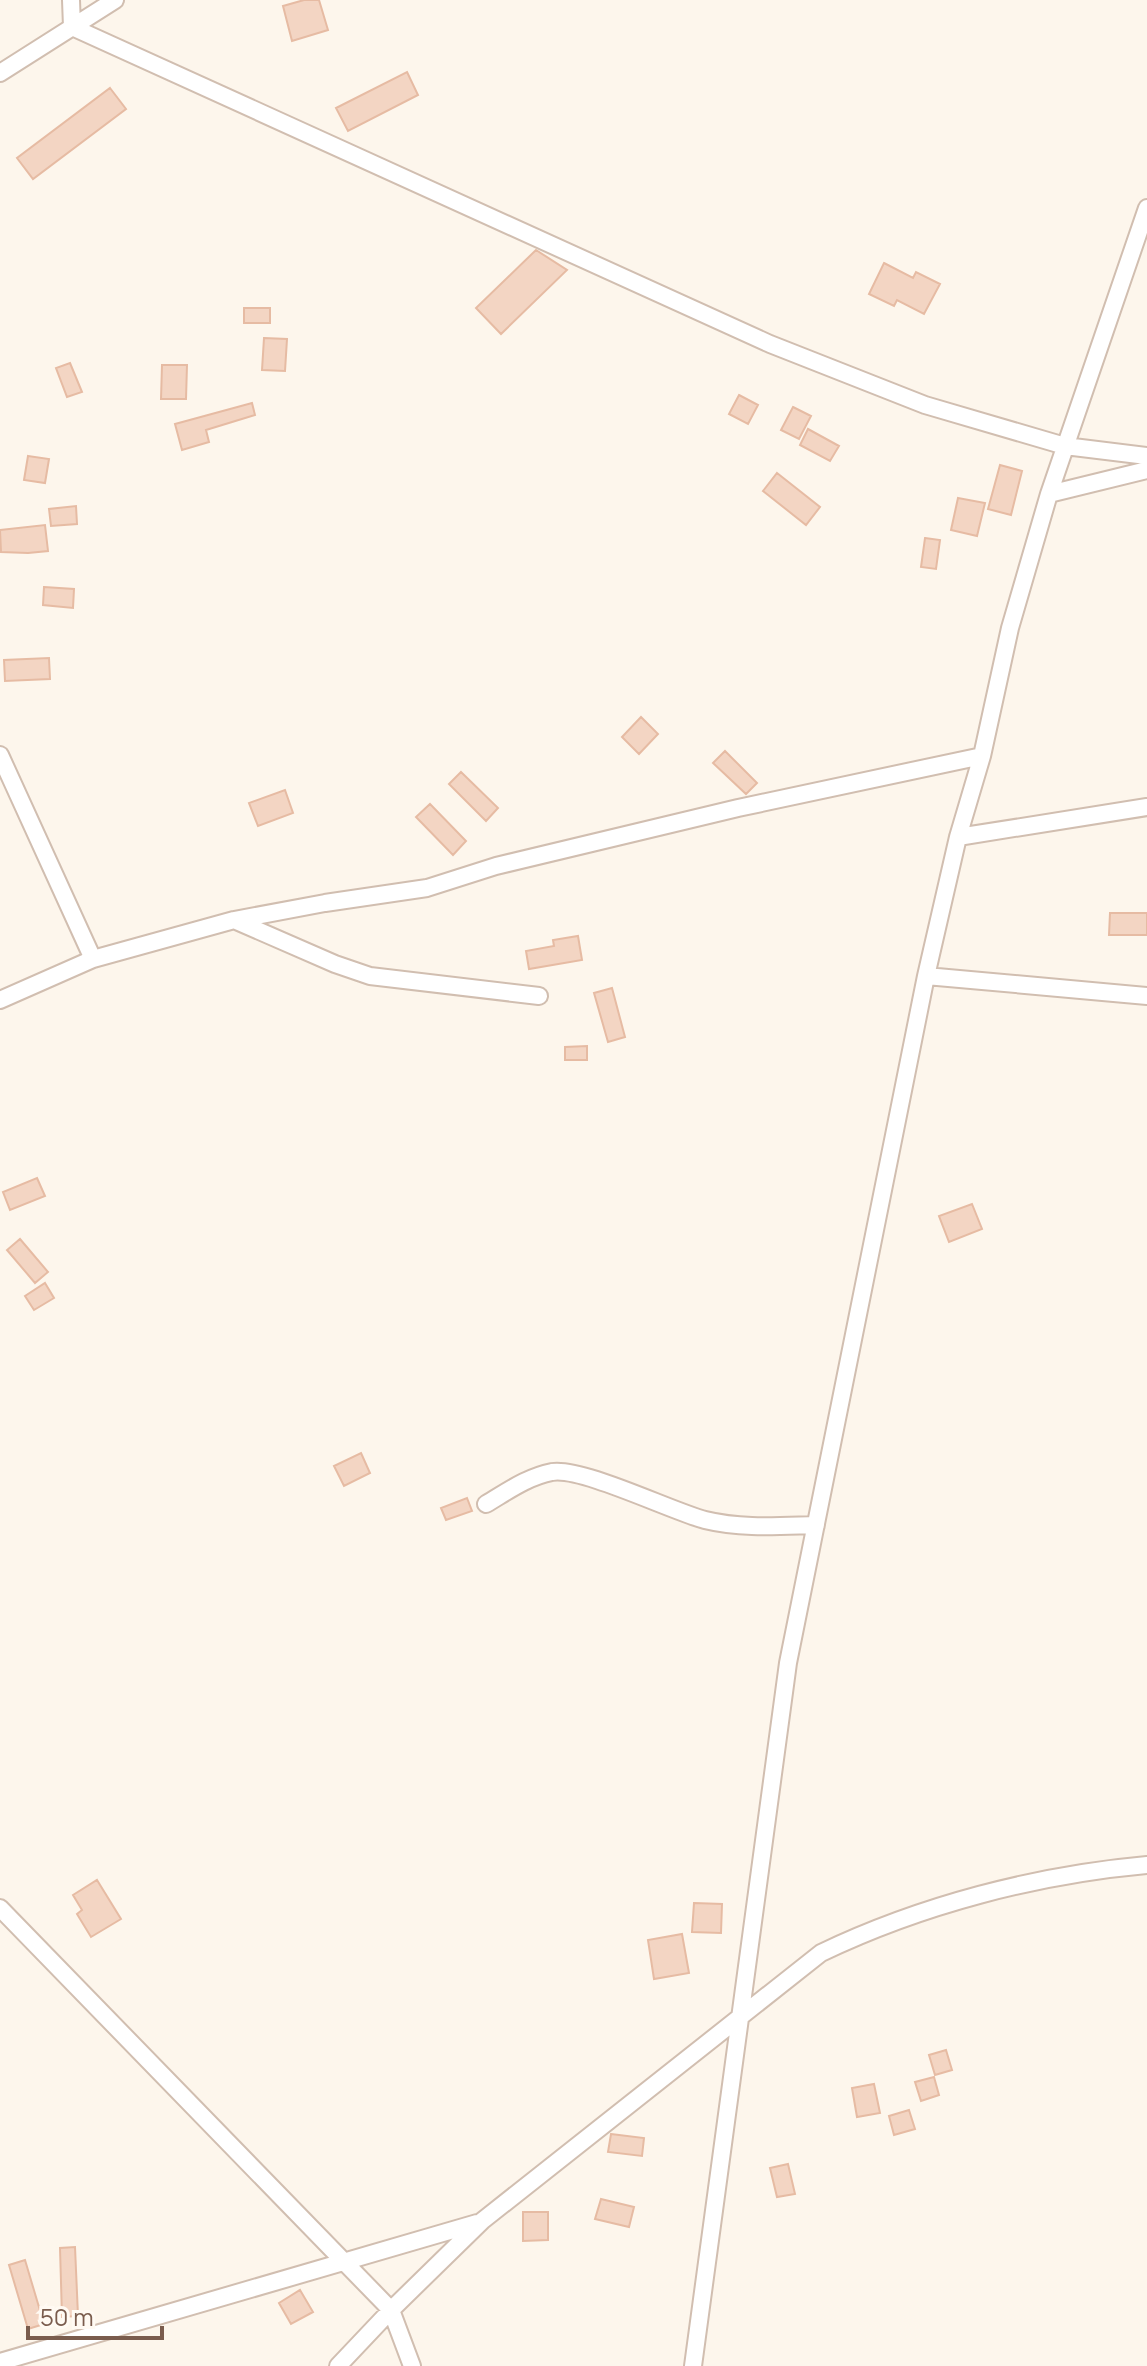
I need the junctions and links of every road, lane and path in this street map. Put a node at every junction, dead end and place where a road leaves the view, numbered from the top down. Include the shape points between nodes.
1 (71, 0) edge
2 (115, 0) edge
3 (72, 27) junction
4 (0, 73) edge
5 (1147, 208) edge
6 (1065, 446) junction
7 (1147, 456) edge
8 (1147, 470) edge
9 (1049, 494) junction
10 (0, 755) edge
11 (982, 756) junction
12 (1147, 807) edge
13 (958, 837) junction
14 (234, 920) junction
15 (93, 959) junction
16 (926, 976) junction
17 (539, 996) dead end
18 (1147, 996) edge
19 (0, 1000) edge
20 (486, 1504) dead end
21 (816, 1525) junction
22 (1147, 1865) edge
23 (0, 1908) edge
24 (741, 2019) junction
25 (482, 2221) junction
26 (347, 2261) junction
27 (391, 2310) junction
28 (0, 2362) edge
29 (338, 2366) edge
30 (412, 2366) edge
31 (693, 2366) edge

1 - 3 street
2 - 3 street
3 - 4 street
3 - 6 street via 770,344 925,405
5 - 6 street
6 - 7 street
6 - 9 street
8 - 9 street
9 - 11 street via 1010,628
10 - 15 street
11 - 13 street
11 - 14 street via 707,815 427,888
12 - 13 street
13 - 16 street
14 - 15 street
14 - 17 street via 370,976
15 - 19 street
16 - 18 street
16 - 21 street
20 - 21 street via 522,1481 556,1471 739,1527
21 - 24 street via 788,1663
22 - 24 street via 997,1891 871,1929 821,1953
23 - 26 street
24 - 25 street
24 - 31 street
25 - 26 street
25 - 27 street
26 - 27 street
26 - 28 street
27 - 29 street
27 - 30 street

